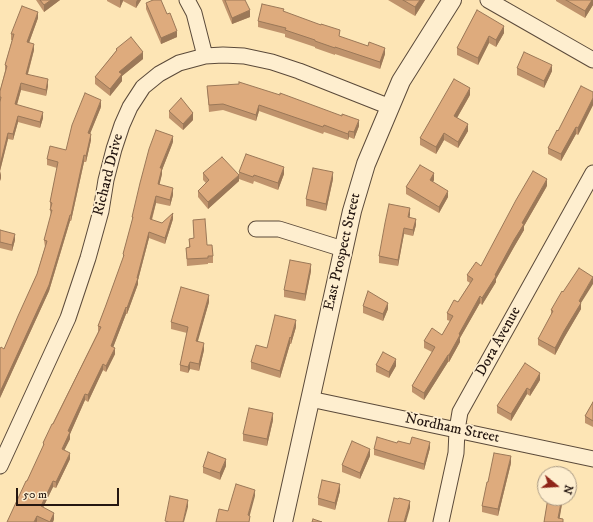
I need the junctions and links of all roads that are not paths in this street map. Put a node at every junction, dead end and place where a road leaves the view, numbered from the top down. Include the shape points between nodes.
1 (187, 0) edge
2 (452, 0) edge
3 (488, 0) edge
4 (205, 56) junction
5 (593, 60) edge
6 (390, 107) junction
7 (593, 173) edge
8 (256, 229) dead end
9 (343, 249) junction
10 (310, 399) junction
11 (457, 430) junction
12 (593, 459) edge
13 (0, 466) edge
14 (283, 522) edge
15 (441, 522) edge

1 - 4 street via 194,13
2 - 6 street, East Prospect Street via 401,81
3 - 5 street
4 - 6 street, Richard Drive via 244,56 272,62
4 - 13 street, Richard Drive via 179,63 159,74 143,87 130,107 114,149 101,211 68,318
6 - 9 street, East Prospect Street via 366,164
7 - 11 street, Dora Avenue via 460,412
8 - 9 street via 279,229
9 - 10 street, East Prospect Street
10 - 11 street, Nordham Street
10 - 14 street, East Prospect Street
11 - 12 street, Nordham Street
11 - 15 street, Dora Avenue via 456,452

